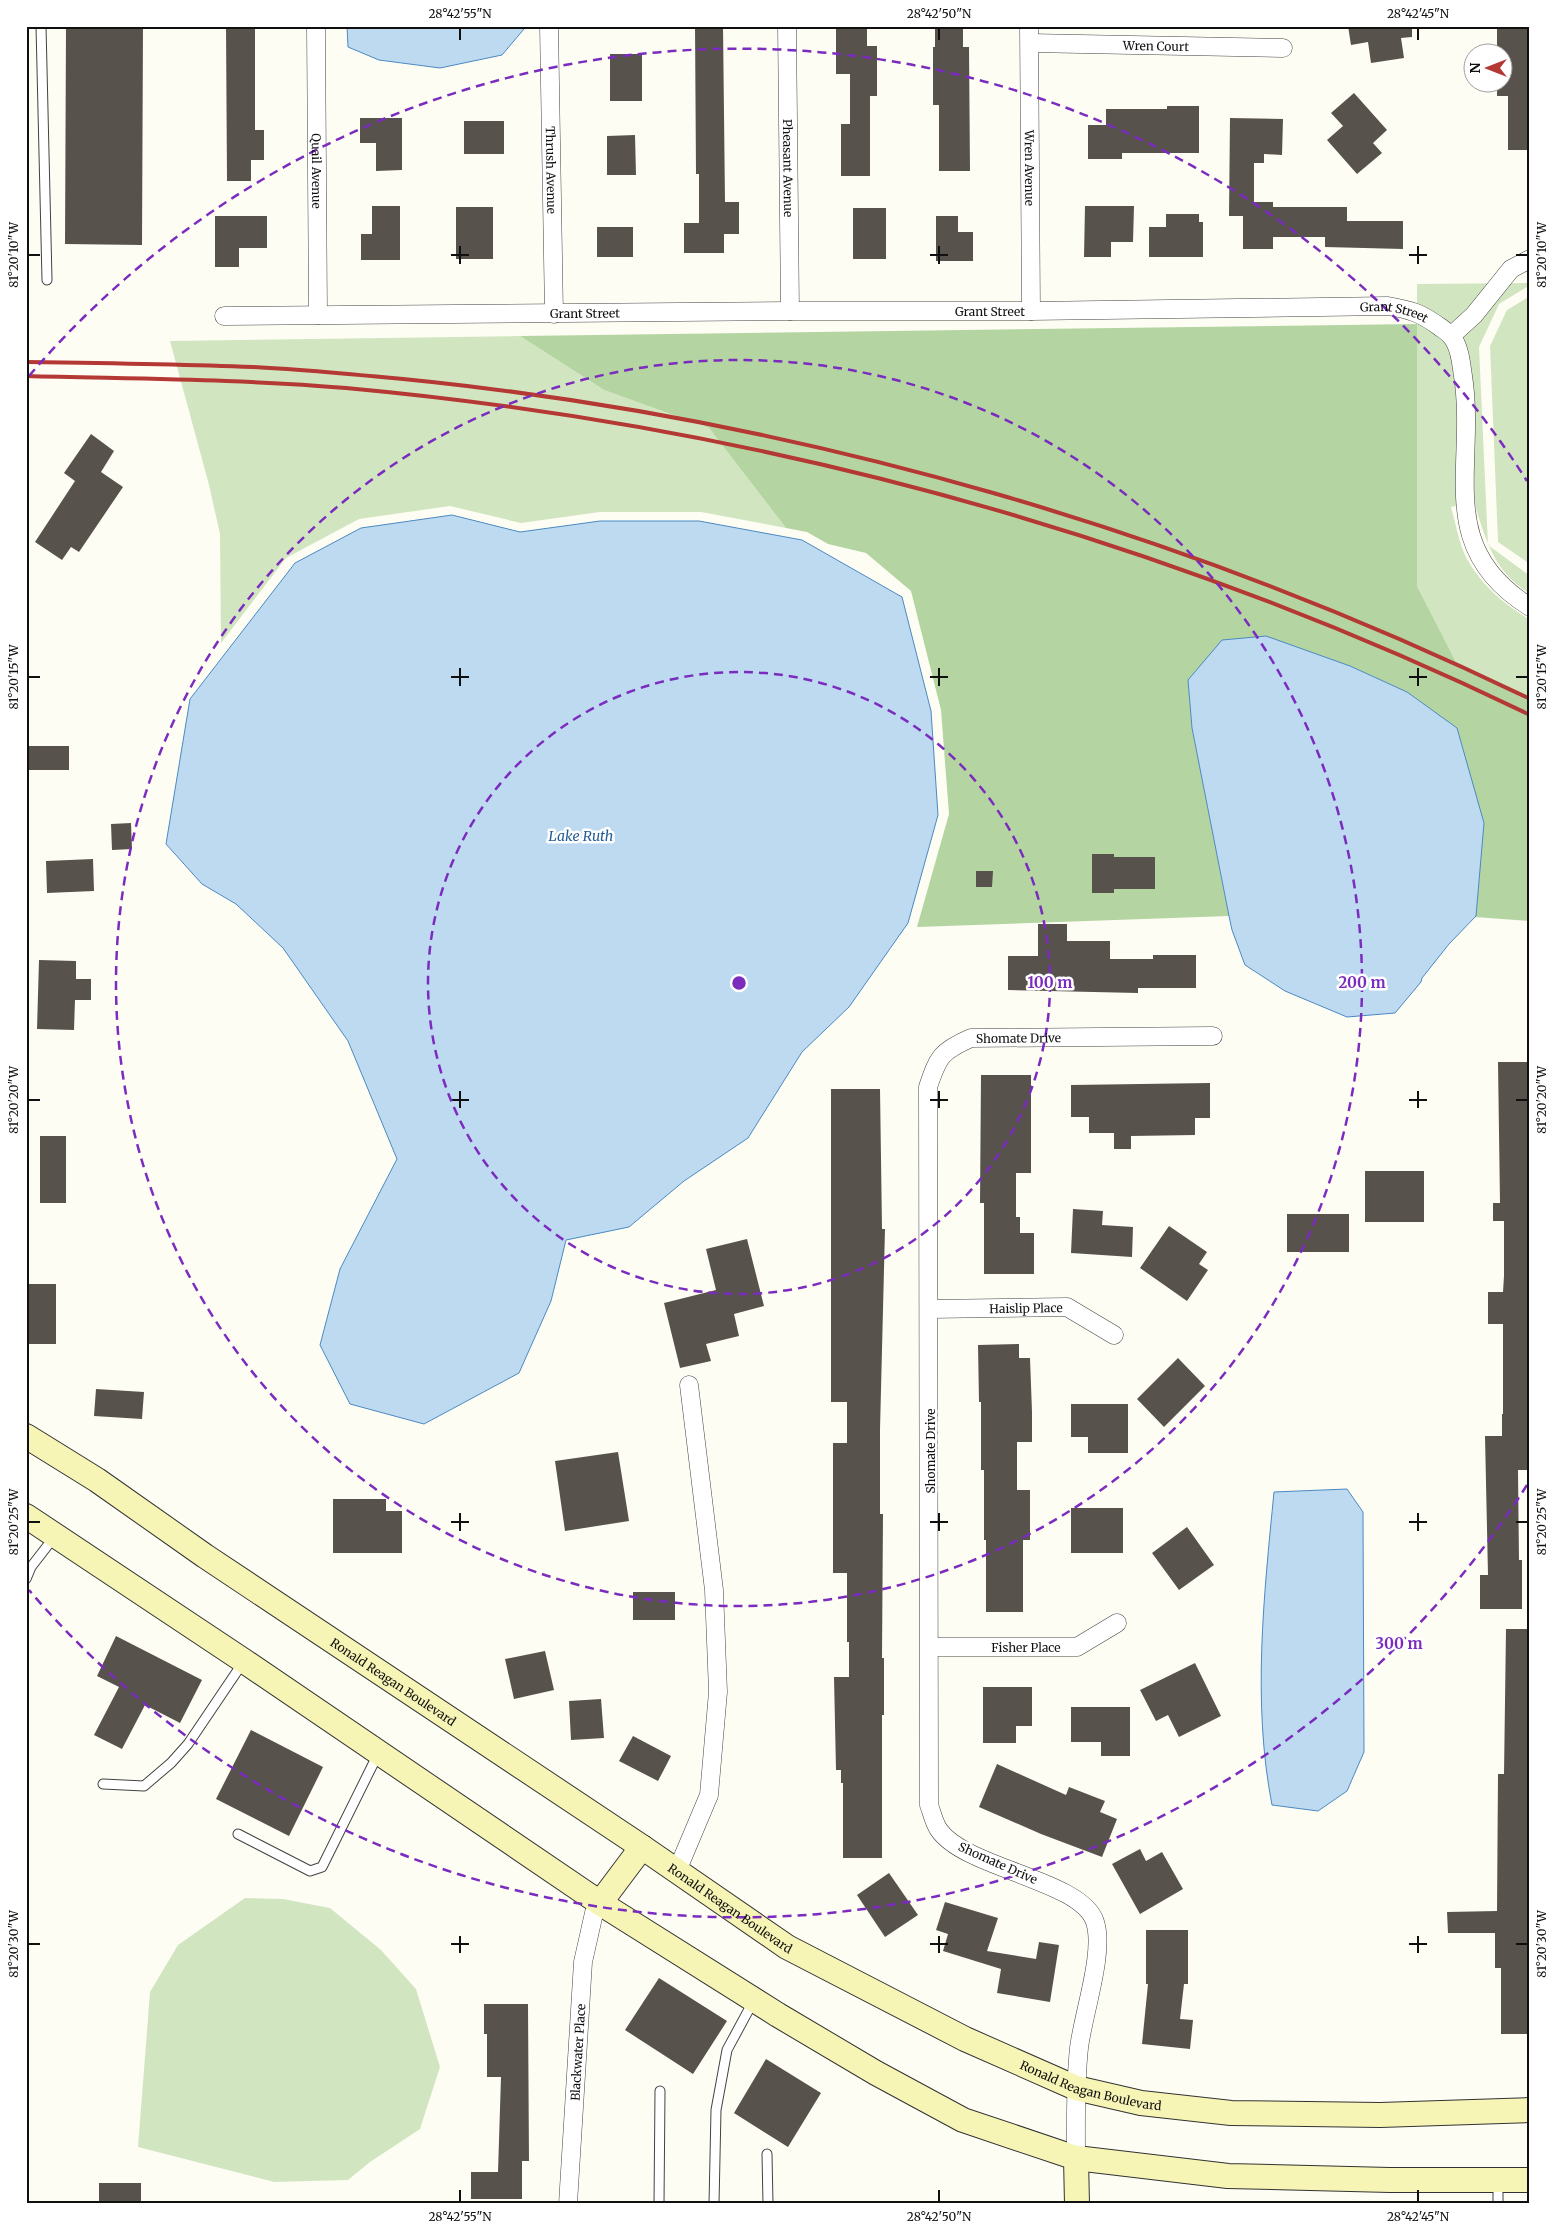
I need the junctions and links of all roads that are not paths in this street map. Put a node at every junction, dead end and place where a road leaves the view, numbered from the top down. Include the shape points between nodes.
1 (41, 26) edge
2 (316, 26) edge
3 (549, 26) edge
4 (787, 26) edge
5 (1029, 35) edge
6 (1283, 48) dead end
7 (1530, 259) edge
8 (48, 280) dead end
9 (790, 311) junction
10 (1031, 311) junction
11 (554, 314) junction
12 (318, 315) junction
13 (224, 316) dead end
14 (1451, 336) junction
15 (1530, 607) edge
16 (1213, 1036) dead end
17 (930, 1308) junction
18 (1114, 1335) dead end
19 (690, 1385) dead end
20 (26, 1436) edge
21 (26, 1516) edge
22 (55, 1535) junction
23 (26, 1579) edge
24 (1116, 1623) dead end
25 (930, 1647) junction
26 (244, 1661) junction
27 (379, 1752) junction
28 (103, 1784) dead end
29 (238, 1834) dead end
30 (642, 1846) junction
31 (677, 1872) junction
32 (600, 1903) junction
33 (754, 2000) junction
34 (1076, 2088) junction
35 (660, 2091) dead end
36 (1530, 2110) edge
37 (767, 2154) dead end
38 (1076, 2158) junction
39 (1498, 2180) junction
40 (1530, 2180) edge
41 (568, 2204) edge
42 (659, 2204) edge
43 (714, 2204) edge
44 (768, 2204) edge
45 (1077, 2204) edge
46 (1498, 2204) edge

1 - 8 lane
2 - 12 street, Quail Avenue
3 - 11 street, Thrush Avenue
4 - 9 street, Pheasant Avenue
5 - 6 street, Wren Court
5 - 10 street, Wren Avenue
7 - 14 street via 1511,269 1474,315
9 - 10 street, Grant Street
9 - 11 street, Grant Street
10 - 14 street, Grant Street via 1388,306 1415,311
11 - 12 street, Grant Street
12 - 13 street, Grant Street
14 - 15 street, Grant Street via 1460,353 1465,390 1465,515 1477,552 1494,578
16 - 17 street, Shomate Drive via 971,1038 951,1047 936,1062 928,1087
17 - 18 street, Haislip Place via 1067,1307
17 - 25 street, Shomate Drive
19 - 31 street via 714,1590 718,1692 709,1795
20 - 30 main road, Ronald Reagan Boulevard via 98,1480 205,1556
21 - 22 main road
22 - 23 lane
22 - 26 main road
24 - 25 street, Fisher Place via 1077,1647
25 - 34 street, Shomate Drive via 929,1805 938,1830 958,1847 1084,1903 1095,1921 1098,1945 1079,2046
26 - 27 main road
26 - 28 lane via 171,1764 144,1786
27 - 29 lane via 322,1868 310,1871
27 - 32 main road
30 - 31 main road, Ronald Reagan Boulevard
30 - 32 main road
31 - 34 main road, Ronald Reagan Boulevard via 788,1947 965,2039
32 - 33 main road
32 - 41 street, Blackwater Place via 594,1912 583,1962
33 - 38 main road via 876,2073 963,2120
33 - 43 lane via 727,2050 716,2110
34 - 36 main road, Ronald Reagan Boulevard via 1141,2103 1231,2113 1380,2115
34 - 38 street, Shomate Drive
35 - 42 lane
37 - 44 lane
38 - 39 main road via 1228,2176
38 - 45 main road
39 - 40 main road
39 - 46 lane

